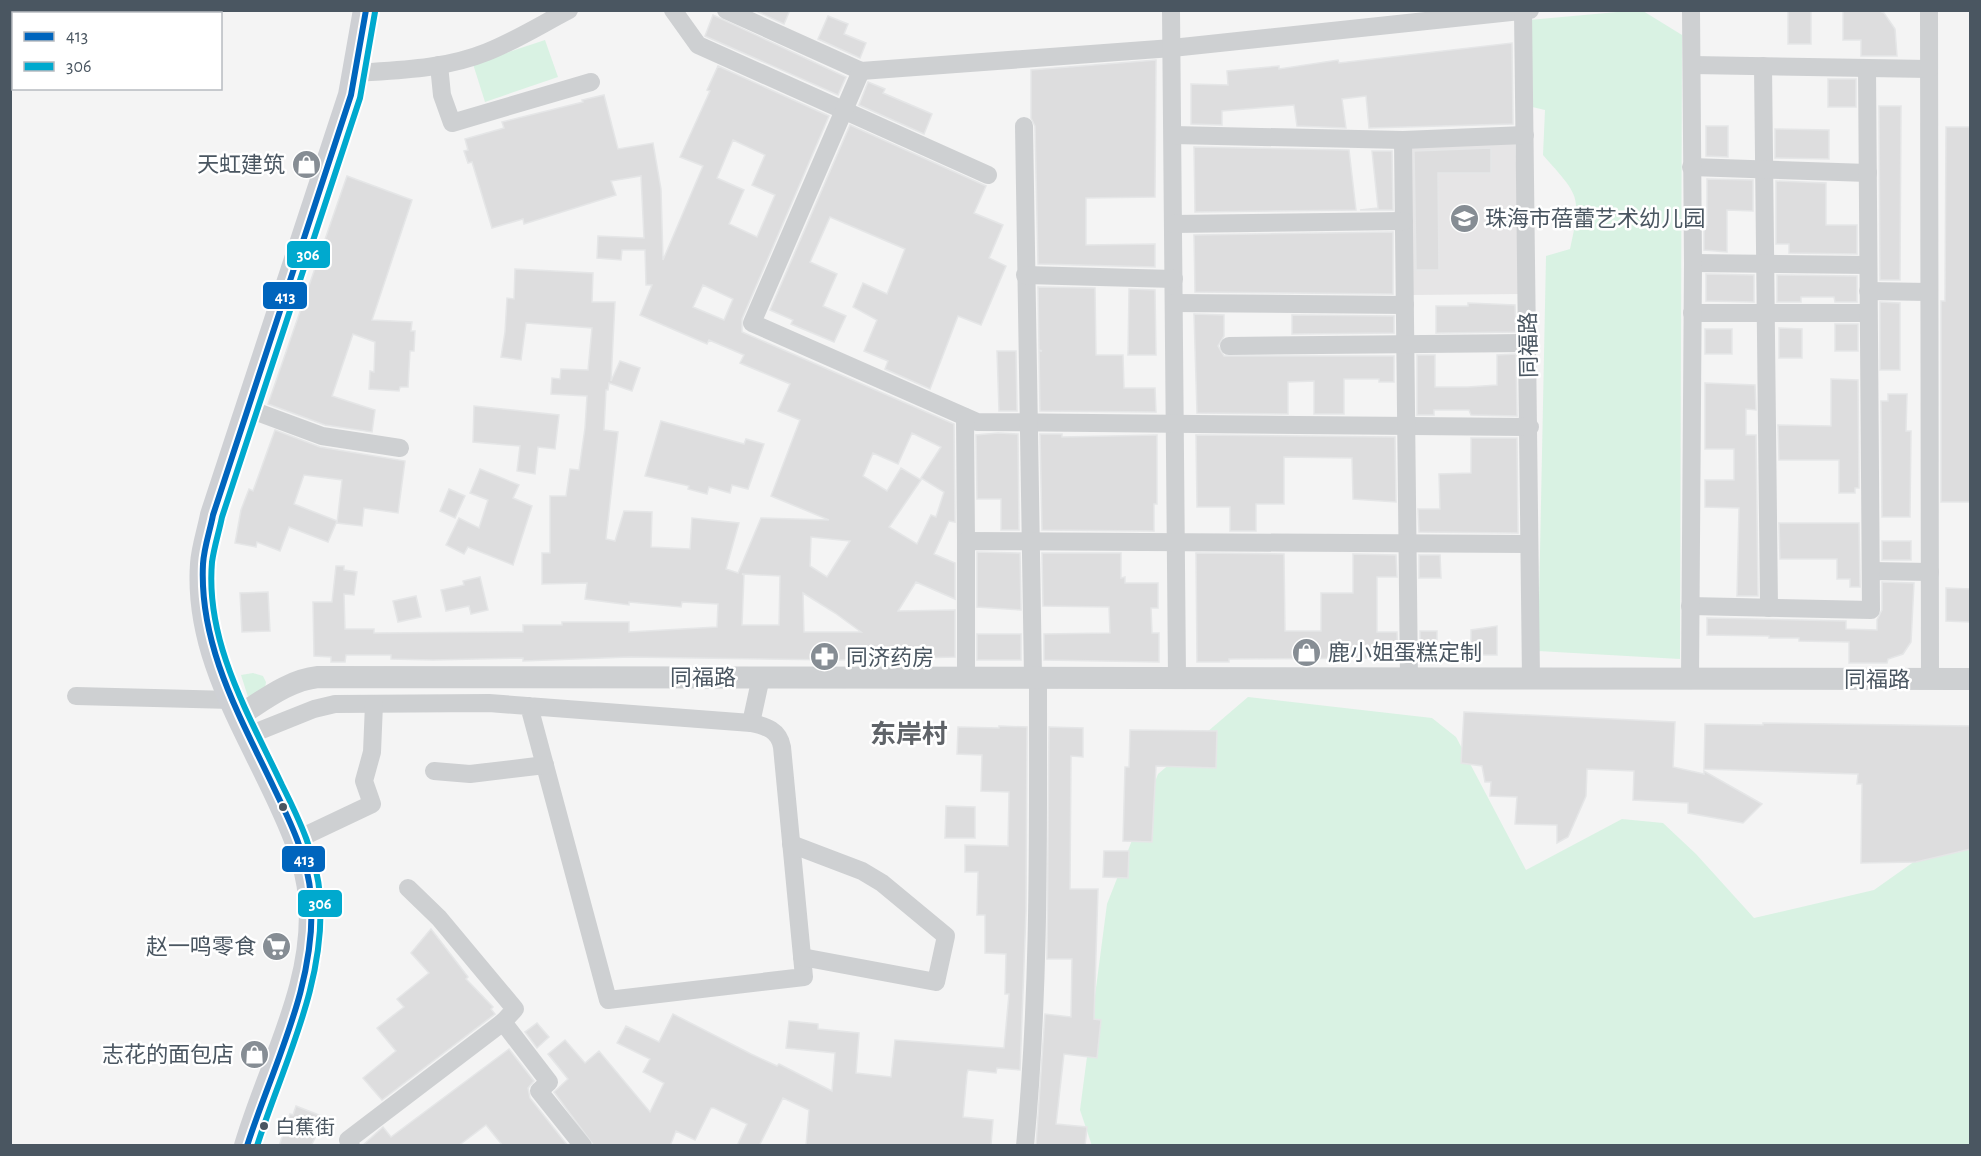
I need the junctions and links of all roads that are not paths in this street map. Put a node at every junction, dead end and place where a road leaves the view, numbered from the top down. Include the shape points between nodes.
1 (366, 10) edge
2 (569, 10) edge
3 (673, 10) edge
4 (726, 10) edge
5 (1171, 10) edge
6 (1691, 10) edge
7 (1929, 10) edge
8 (1526, 11) edge
9 (1172, 48) junction
10 (439, 65) junction
11 (1692, 65) junction
12 (1762, 66) junction
13 (1867, 68) junction
14 (1929, 69) junction
15 (861, 71) junction
16 (356, 74) junction
17 (591, 82) dead end
18 (844, 111) junction
19 (1024, 126) dead end
20 (1173, 135) junction
21 (1525, 135) junction
22 (1403, 140) junction
23 (1691, 167) junction
24 (1764, 170) junction
25 (1868, 173) junction
26 (988, 175) dead end
27 (1404, 221) junction
28 (1173, 224) junction
29 (1693, 263) junction
30 (1765, 264) junction
31 (1868, 266) junction
32 (1026, 275) junction
33 (1174, 279) junction
34 (1868, 291) junction
35 (1929, 292) junction
36 (1174, 303) junction
37 (1405, 305) junction
38 (1692, 313) junction
39 (1765, 313) junction
40 (1868, 313) junction
41 (1528, 343) junction
42 (1406, 344) junction
43 (1229, 346) dead end
44 (249, 409) junction
45 (965, 417) junction
46 (1027, 423) junction
47 (1175, 423) junction
48 (1407, 426) junction
49 (1530, 427) junction
50 (400, 448) dead end
51 (966, 541) junction
52 (1030, 541) junction
53 (1176, 542) junction
54 (1408, 543) junction
55 (1529, 544) junction
56 (1870, 571) junction
57 (1930, 572) junction
58 (1690, 606) junction
59 (1769, 608) junction
60 (761, 677) junction
61 (966, 677) junction
62 (1036, 677) junction
63 (1177, 677) junction
64 (1409, 678) junction
65 (1531, 679) junction
66 (1971, 679) edge
67 (1690, 680) junction
68 (1930, 680) junction
69 (76, 696) dead end
70 (374, 704) junction
71 (529, 706) junction
72 (240, 717) junction
73 (751, 723) junction
74 (545, 765) junction
75 (434, 771) dead end
76 (296, 840) junction
77 (791, 844) junction
78 (408, 888) dead end
79 (802, 957) junction
80 (506, 1027) junction
81 (247, 1146) edge
82 (351, 1146) edge
83 (583, 1146) edge
84 (1025, 1146) edge

1 - 16 main road
2 - 10 street via 487,52
3 - 18 street via 698,45
4 - 15 street
5 - 9 street
6 - 11 street
7 - 14 street
8 - 9 street
8 - 21 street, 同福路
9 - 15 street
9 - 20 street
10 - 16 street
10 - 17 street via 442,94 452,123
11 - 12 street
11 - 23 street
12 - 13 street
12 - 24 street
13 - 14 street
13 - 25 street
14 - 35 street
15 - 18 street
16 - 44 main road
18 - 26 street
18 - 45 street via 752,323
19 - 32 street
20 - 22 street
20 - 28 street
21 - 22 street
21 - 41 street, 同福路
22 - 27 street
23 - 24 street
23 - 29 street
24 - 25 street
24 - 30 street
25 - 31 street
27 - 28 street
27 - 37 street
28 - 33 street
29 - 30 street
29 - 38 street
30 - 31 street
30 - 39 street
31 - 34 street
32 - 33 street
32 - 46 street
33 - 36 street
34 - 35 street
34 - 40 street
35 - 57 street
36 - 37 street
36 - 47 street
37 - 42 street
38 - 39 street
38 - 58 street
39 - 40 street
39 - 59 street
40 - 56 street
41 - 42 street
41 - 49 street, 同福路
42 - 43 street
42 - 48 street
44 - 50 street via 322,436
44 - 72 main road via 204,514 204,615 215,663
45 - 46 street via 977,422
45 - 51 street
46 - 47 street
46 - 52 street
47 - 48 street
47 - 53 street
48 - 49 street
48 - 54 street
49 - 55 street, 同福路
51 - 52 street
51 - 61 street
52 - 53 street
52 - 62 street
53 - 54 street
53 - 63 street
54 - 55 street
54 - 64 street
55 - 65 street, 同福路
56 - 57 street
56 - 59 street via 1871,610
57 - 68 street
58 - 59 street
58 - 67 street
60 - 61 street, 同福路
60 - 72 street, 同福路 via 318,677 289,686
60 - 73 street
61 - 62 street, 同福路
62 - 63 street, 同福路
62 - 84 street via 1037,944 1033,1067
63 - 64 street, 同福路
64 - 65 street, 同福路
65 - 67 street, 同福路
66 - 68 street, 同福路
67 - 68 street, 同福路
69 - 72 street
70 - 71 street
70 - 72 street
70 - 76 street via 372,752 364,781 372,804
71 - 73 street
71 - 74 street
72 - 76 main road
73 - 77 street via 765,726 781,739
74 - 75 street via 470,774
74 - 79 street via 608,1000 804,977
76 - 81 main road via 309,878 311,900 304,982
77 - 79 street
77 - 79 street via 862,871 946,936 936,982
78 - 80 street via 439,918 515,1009
80 - 82 street via 380,1115 348,1140
80 - 83 street via 549,1082 539,1091

